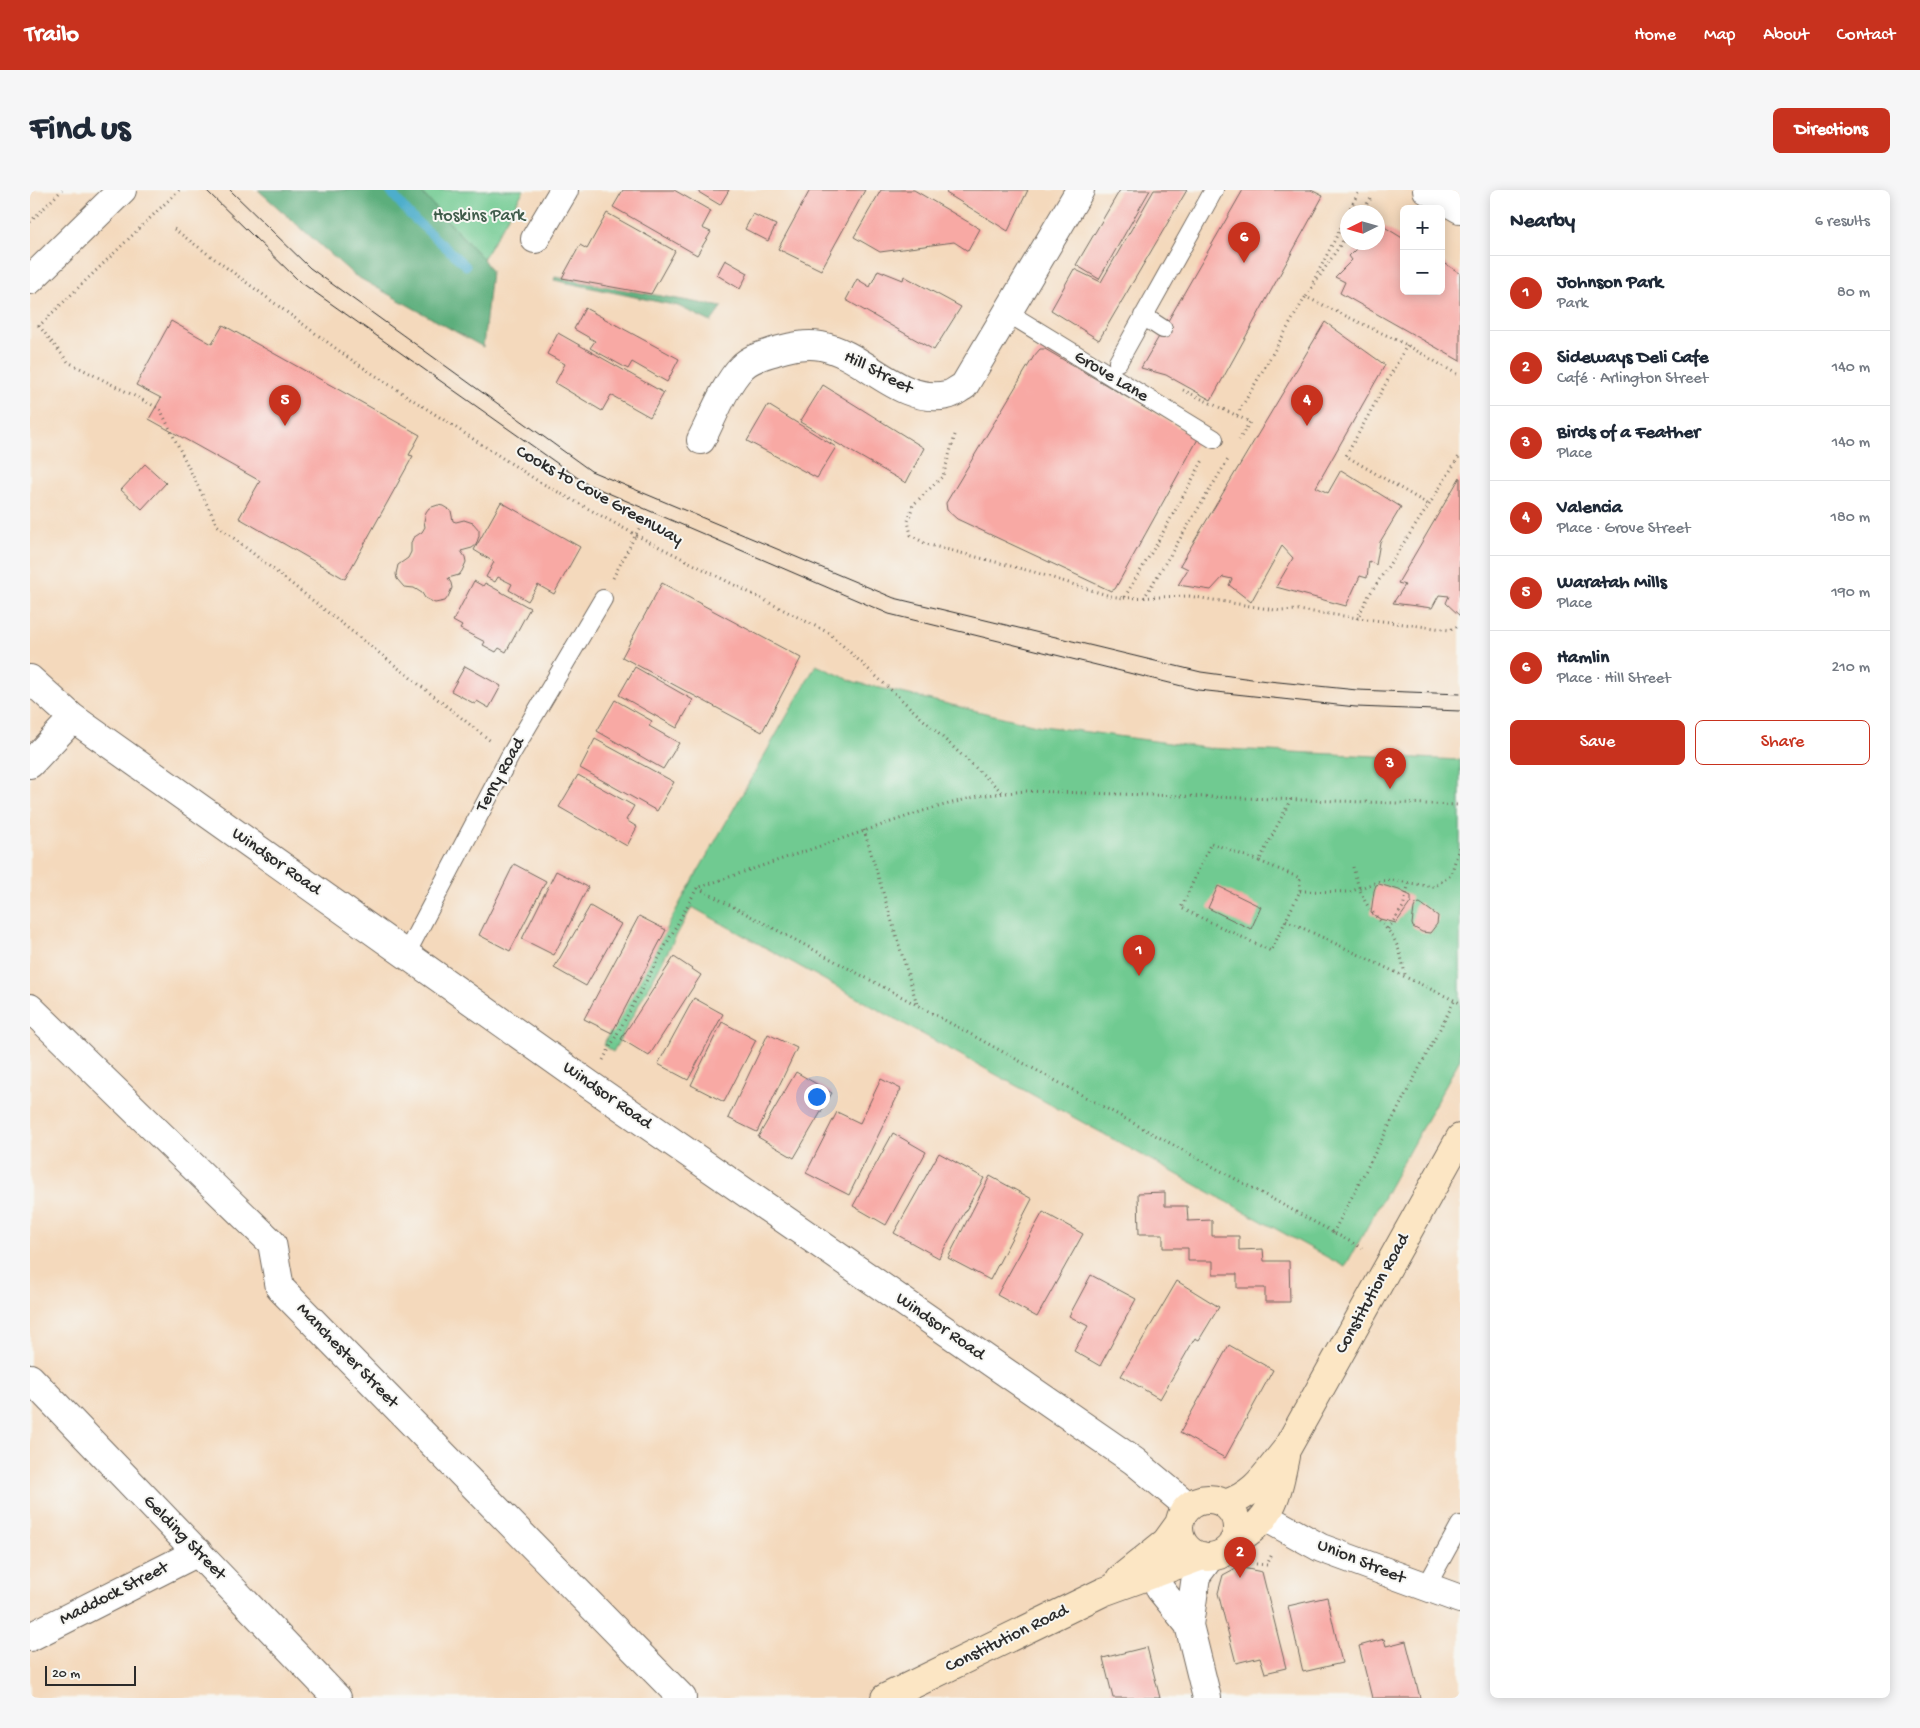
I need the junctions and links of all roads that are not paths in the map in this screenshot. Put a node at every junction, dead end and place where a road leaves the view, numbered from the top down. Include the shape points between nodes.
1 (122, 190) edge
2 (564, 190) edge
3 (1080, 190) edge
4 (1214, 190) edge
5 (1427, 190) edge
6 (1460, 209) edge
7 (535, 239) dead end
8 (30, 280) edge
9 (1008, 313) junction
10 (1143, 316) junction
11 (1163, 329) dead end
12 (1118, 362) dead end
13 (1214, 439) road end
14 (700, 440) dead end
15 (603, 599) road end
16 (30, 679) edge
17 (73, 718) junction
18 (30, 764) edge
19 (406, 954) junction
20 (30, 1008) edge
21 (1460, 1138) edge
22 (30, 1378) edge
23 (1286, 1450) junction
24 (1225, 1504) junction
25 (1184, 1515) junction
26 (1265, 1517) junction
27 (1460, 1525) edge
28 (1233, 1542) junction
29 (198, 1552) junction
30 (1206, 1557) junction
31 (1153, 1565) junction
32 (1426, 1587) junction
33 (1460, 1599) edge
34 (1189, 1625) junction
35 (30, 1637) edge
36 (337, 1698) edge
37 (682, 1698) edge
38 (885, 1698) edge
39 (1207, 1698) edge

1 - 8 street
2 - 7 street
3 - 9 street, Hill Street
4 - 10 lane
5 - 6 street
9 - 13 lane, Grove Lane
9 - 14 street, Hill Street via 964,386 949,395 930,397 914,393 823,346 806,344 757,357 742,366 732,380
10 - 11 lane
10 - 12 lane
15 - 19 lane, Terry Road via 510,756
16 - 17 street, Windsor Road
17 - 18 street
17 - 19 street, Windsor Road
19 - 25 street, Windsor Road via 1134,1461
20 - 37 street, Manchester Street via 272,1243 280,1288
21 - 23 street, Constitution Road
22 - 29 street, Gelding Street
23 - 24 street, Constitution Road via 1254,1489
23 - 26 street, Constitution Road via 1274,1500
24 - 25 street via 1213,1499 1200,1500
24 - 28 street via 1237,1526
25 - 30 street via 1180,1533 1188,1548
25 - 31 street, Constitution Road
26 - 28 street, Constitution Road
26 - 32 street, Union Street via 1321,1548
27 - 32 lane
28 - 30 street via 1223,1552
29 - 35 street, Maddock Street
29 - 36 street, Gelding Street
30 - 31 street, Constitution Road
30 - 34 street via 1196,1576
31 - 34 street via 1160,1589
31 - 38 street, Constitution Road
32 - 33 street, Union Street
34 - 39 street

